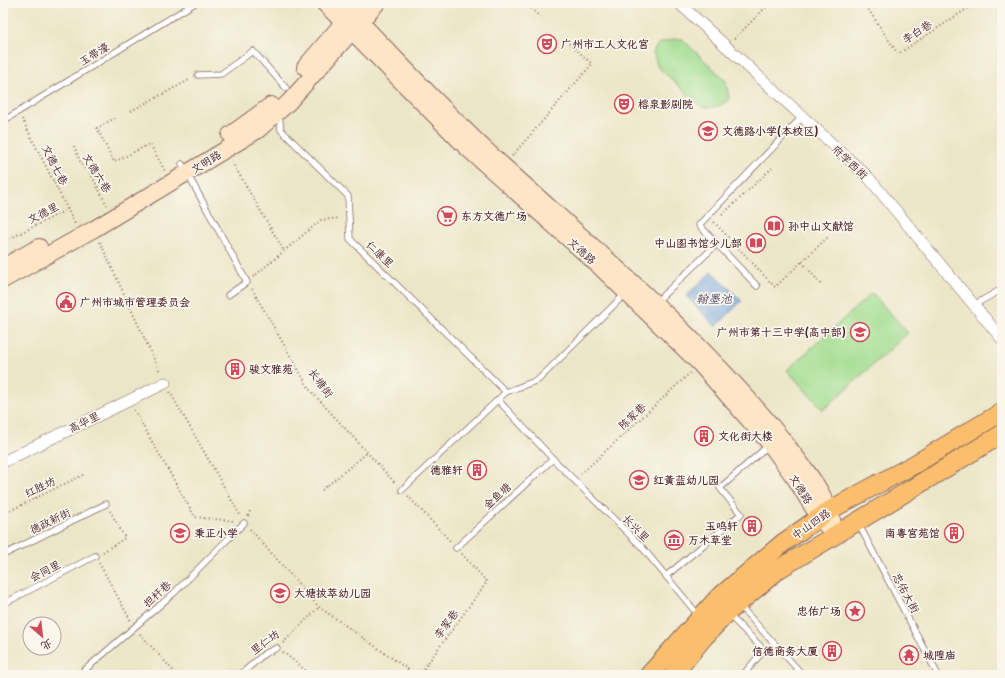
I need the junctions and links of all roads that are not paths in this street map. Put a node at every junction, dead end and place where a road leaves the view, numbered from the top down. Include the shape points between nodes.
1 (195, 3) edge
2 (324, 3) edge
3 (377, 3) edge
4 (679, 3) edge
5 (351, 16) edge
6 (198, 75) road end
7 (286, 88) junction
8 (279, 112) junction
9 (802, 117) junction
10 (3, 121) edge
11 (184, 169) junction
12 (717, 244) junction
13 (3, 267) edge
14 (3, 280) edge
15 (757, 286) dead end
16 (1002, 288) edge
17 (627, 293) junction
18 (228, 295) dead end
19 (655, 303) junction
20 (974, 305) junction
21 (1002, 339) edge
22 (165, 382) dead end
23 (506, 392) junction
24 (498, 400) junction
25 (1002, 412) edge
26 (1002, 434) edge
27 (770, 444) junction
28 (553, 459) junction
29 (3, 462) edge
30 (402, 490) road end
31 (106, 504) road end
32 (825, 514) junction
33 (857, 521) junction
34 (244, 523) road end
35 (835, 534) junction
36 (456, 548) road end
37 (3, 555) edge
38 (95, 556) road end
39 (666, 576) junction
40 (3, 604) edge
41 (732, 608) junction
42 (699, 617) junction
43 (277, 648) road end
44 (79, 675) edge
45 (240, 675) edge
46 (649, 675) edge
47 (673, 675) edge
48 (743, 675) edge
49 (803, 675) edge
50 (938, 675) edge

1 - 10 lane, 玉带濠
2 - 5 main road, 文德路
3 - 5 main road, 文明路
4 - 9 street, 府学西街
5 - 7 main road, 文明路
5 - 8 main road, 文明路
5 - 17 main road, 文德路 via 466,148
5 - 19 main road, 文德路 via 504,166
6 - 7 lane via 221,74 253,51
7 - 11 main road, 文明路 via 256,117
8 - 11 main road, 文明路 via 258,130 225,150
8 - 23 lane, 仁康里 via 281,130 348,196 350,239
9 - 12 lane via 699,225
9 - 20 street, 府学西街 via 868,177
11 - 13 main road, 文明路 via 166,174
11 - 14 main road, 文明路
11 - 18 lane via 248,282
12 - 15 lane
12 - 19 lane
16 - 20 lane
17 - 23 lane via 538,380
17 - 27 main road, 文德路 via 700,364
19 - 32 main road, 文德路 via 715,362 762,415 810,476
20 - 21 street, 府学西街
22 - 29 street, 高华里
23 - 24 lane
24 - 28 lane, 长兴里
24 - 30 lane
25 - 32 main road, 中山四路
26 - 33 main road, 中山四路
27 - 32 main road, 文德路
27 - 39 lane via 720,488 741,514
28 - 36 lane, 金鱼塘
28 - 39 lane, 长兴里 via 641,546
31 - 37 lane, 德政新街
32 - 35 main road
32 - 42 main road, 中山四路 via 759,562 716,598
33 - 35 main road, 中山四路
33 - 50 lane, 忠佑大街
34 - 44 lane, 担杆巷 via 174,593
35 - 41 main road, 中山四路 via 779,570
38 - 40 lane, 会同里
39 - 42 lane, 长兴里
41 - 47 main road, 中山四路
41 - 48 lane via 764,650
41 - 49 lane
42 - 46 main road, 中山四路
43 - 45 lane, 里仁坊 via 264,654

